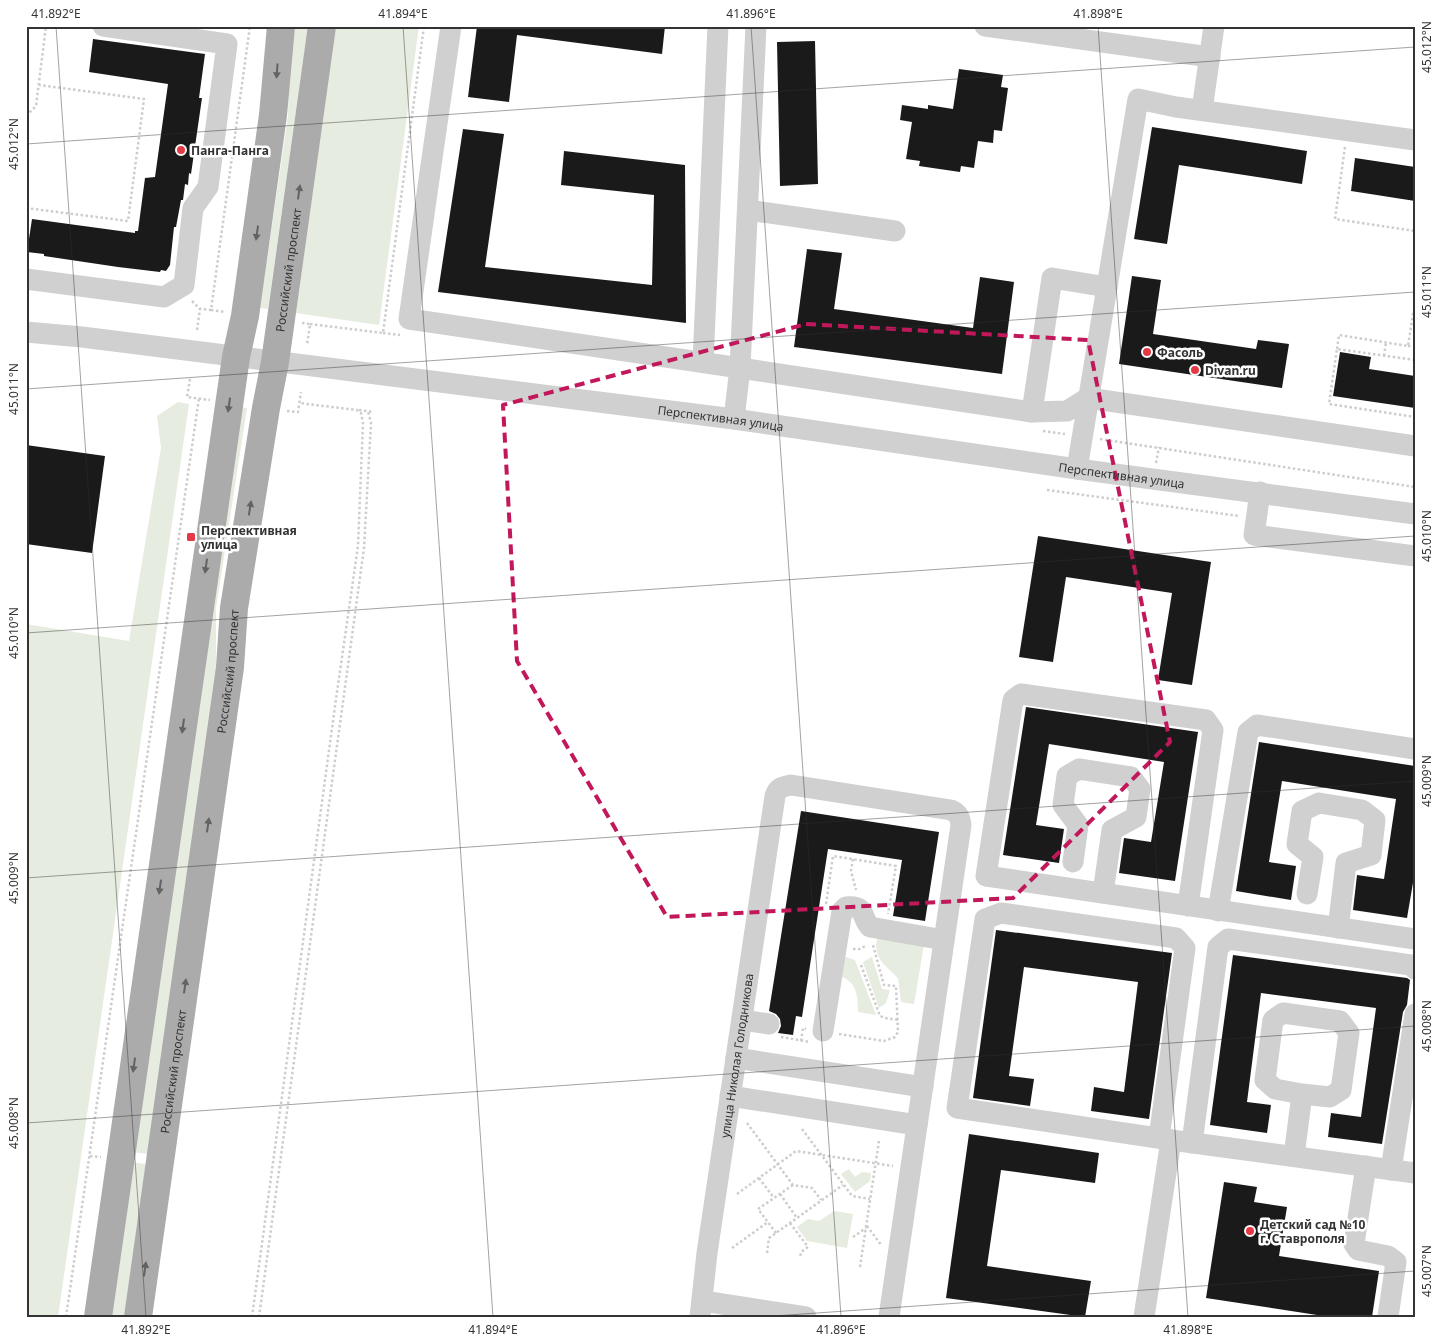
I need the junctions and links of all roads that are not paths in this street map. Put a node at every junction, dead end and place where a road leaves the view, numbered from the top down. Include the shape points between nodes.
1 (103, 26) edge
2 (281, 26) edge
3 (322, 26) edge
4 (451, 26) edge
5 (718, 26) edge
6 (756, 26) edge
7 (985, 26) edge
8 (1214, 26) edge
9 (228, 35) edge
10 (1210, 57) junction
11 (1202, 110) junction
12 (1415, 140) edge
13 (748, 210) junction
14 (895, 231) dead end
15 (26, 279) edge
16 (1107, 287) junction
17 (26, 332) edge
18 (236, 356) junction
19 (275, 362) junction
20 (703, 362) junction
21 (740, 368) junction
22 (1088, 398) junction
23 (1032, 412) junction
24 (734, 420) junction
25 (1415, 446) edge
26 (1076, 469) junction
27 (1260, 492) junction
28 (1415, 514) edge
29 (1415, 556) edge
30 (1415, 749) edge
31 (1078, 825) junction
32 (1112, 830) junction
33 (1073, 862) dead end
34 (1103, 893) junction
35 (1307, 894) dead end
36 (1188, 906) junction
37 (1218, 911) junction
38 (1338, 928) junction
39 (1415, 939) edge
40 (944, 940) junction
41 (1415, 970) edge
42 (1415, 1014) edge
43 (742, 1020) junction
44 (769, 1024) dead end
45 (823, 1031) road end
46 (736, 1058) junction
47 (923, 1088) junction
48 (1302, 1094) junction
49 (730, 1096) junction
50 (917, 1125) junction
51 (1165, 1139) junction
52 (1192, 1143) junction
53 (1294, 1156) junction
54 (1366, 1166) junction
55 (1392, 1170) junction
56 (1415, 1173) edge
57 (702, 1309) edge
58 (98, 1317) edge
59 (138, 1317) edge
60 (806, 1317) edge
61 (889, 1317) edge
62 (1144, 1317) edge
63 (1388, 1317) edge

1 - 9 street
2 -> 18 main road via 274,115 245,316
19 -> 3 main road, Российский проспект
4 - 20 street via 409,319
5 - 20 street
6 - 13 street
7 - 10 street
8 - 10 street
9 - 15 street via 208,187 193,208 184,284 164,297
10 - 11 street
11 - 12 street
11 - 16 street via 1138,99
13 - 14 street
13 - 21 street
16 - 22 street
16 - 23 street via 1052,278
17 - 18 street, Перспективная улица
18 - 19 street, Перспективная улица
18 -> 58 main road
19 - 24 street, Перспективная улица
59 -> 19 main road, Российский проспект via 230,667 234,608
20 - 21 street
21 - 23 street
21 - 24 street
22 - 23 street via 1067,411
22 - 25 street
22 - 26 street
24 - 26 street, Перспективная улица
26 - 27 street, Перспективная улица
27 - 28 street, Перспективная улица
27 - 29 street via 1254,535
30 - 37 street via 1257,725 1248,732
31 - 32 street
31 - 32 street via 1063,805 1067,776 1078,768 1131,777 1140,789 1136,817
31 - 33 street
32 - 34 street
34 - 36 street
34 - 36 street via 986,876 1013,700 1021,694 1206,720 1213,730
35 - 38 street via 1313,857 1298,844 1302,811 1319,803 1362,810 1375,820 1370,855 1346,863
36 - 37 street
37 - 38 street
38 - 39 street
40 - 43 street, улица Николая Голодникова via 961,825 957,813 782,787 775,796
40 - 45 street via 870,927 860,908 846,907 842,911
40 - 47 street
41 - 52 street via 1410,965 1228,939 1218,947
42 - 55 street
43 - 44 street
43 - 46 street, улица Николая Голодникова
46 - 47 street
46 - 49 street, улица Николая Голодникова
47 - 50 street
48 - 48 street via 1330,1097 1341,1090 1349,1033 1340,1021 1283,1012 1273,1020 1265,1080 1275,1089
48 - 53 street
49 - 50 street
49 - 57 street, улица Николая Голодникова
50 - 61 street
51 - 51 street via 957,1108 985,919 1001,912 1176,938 1185,948
51 - 52 street
51 - 62 street
52 - 53 street
53 - 54 street
54 - 55 street
54 - 63 street via 1354,1244 1358,1250 1388,1256 1396,1262
55 - 56 street
57 - 60 street

